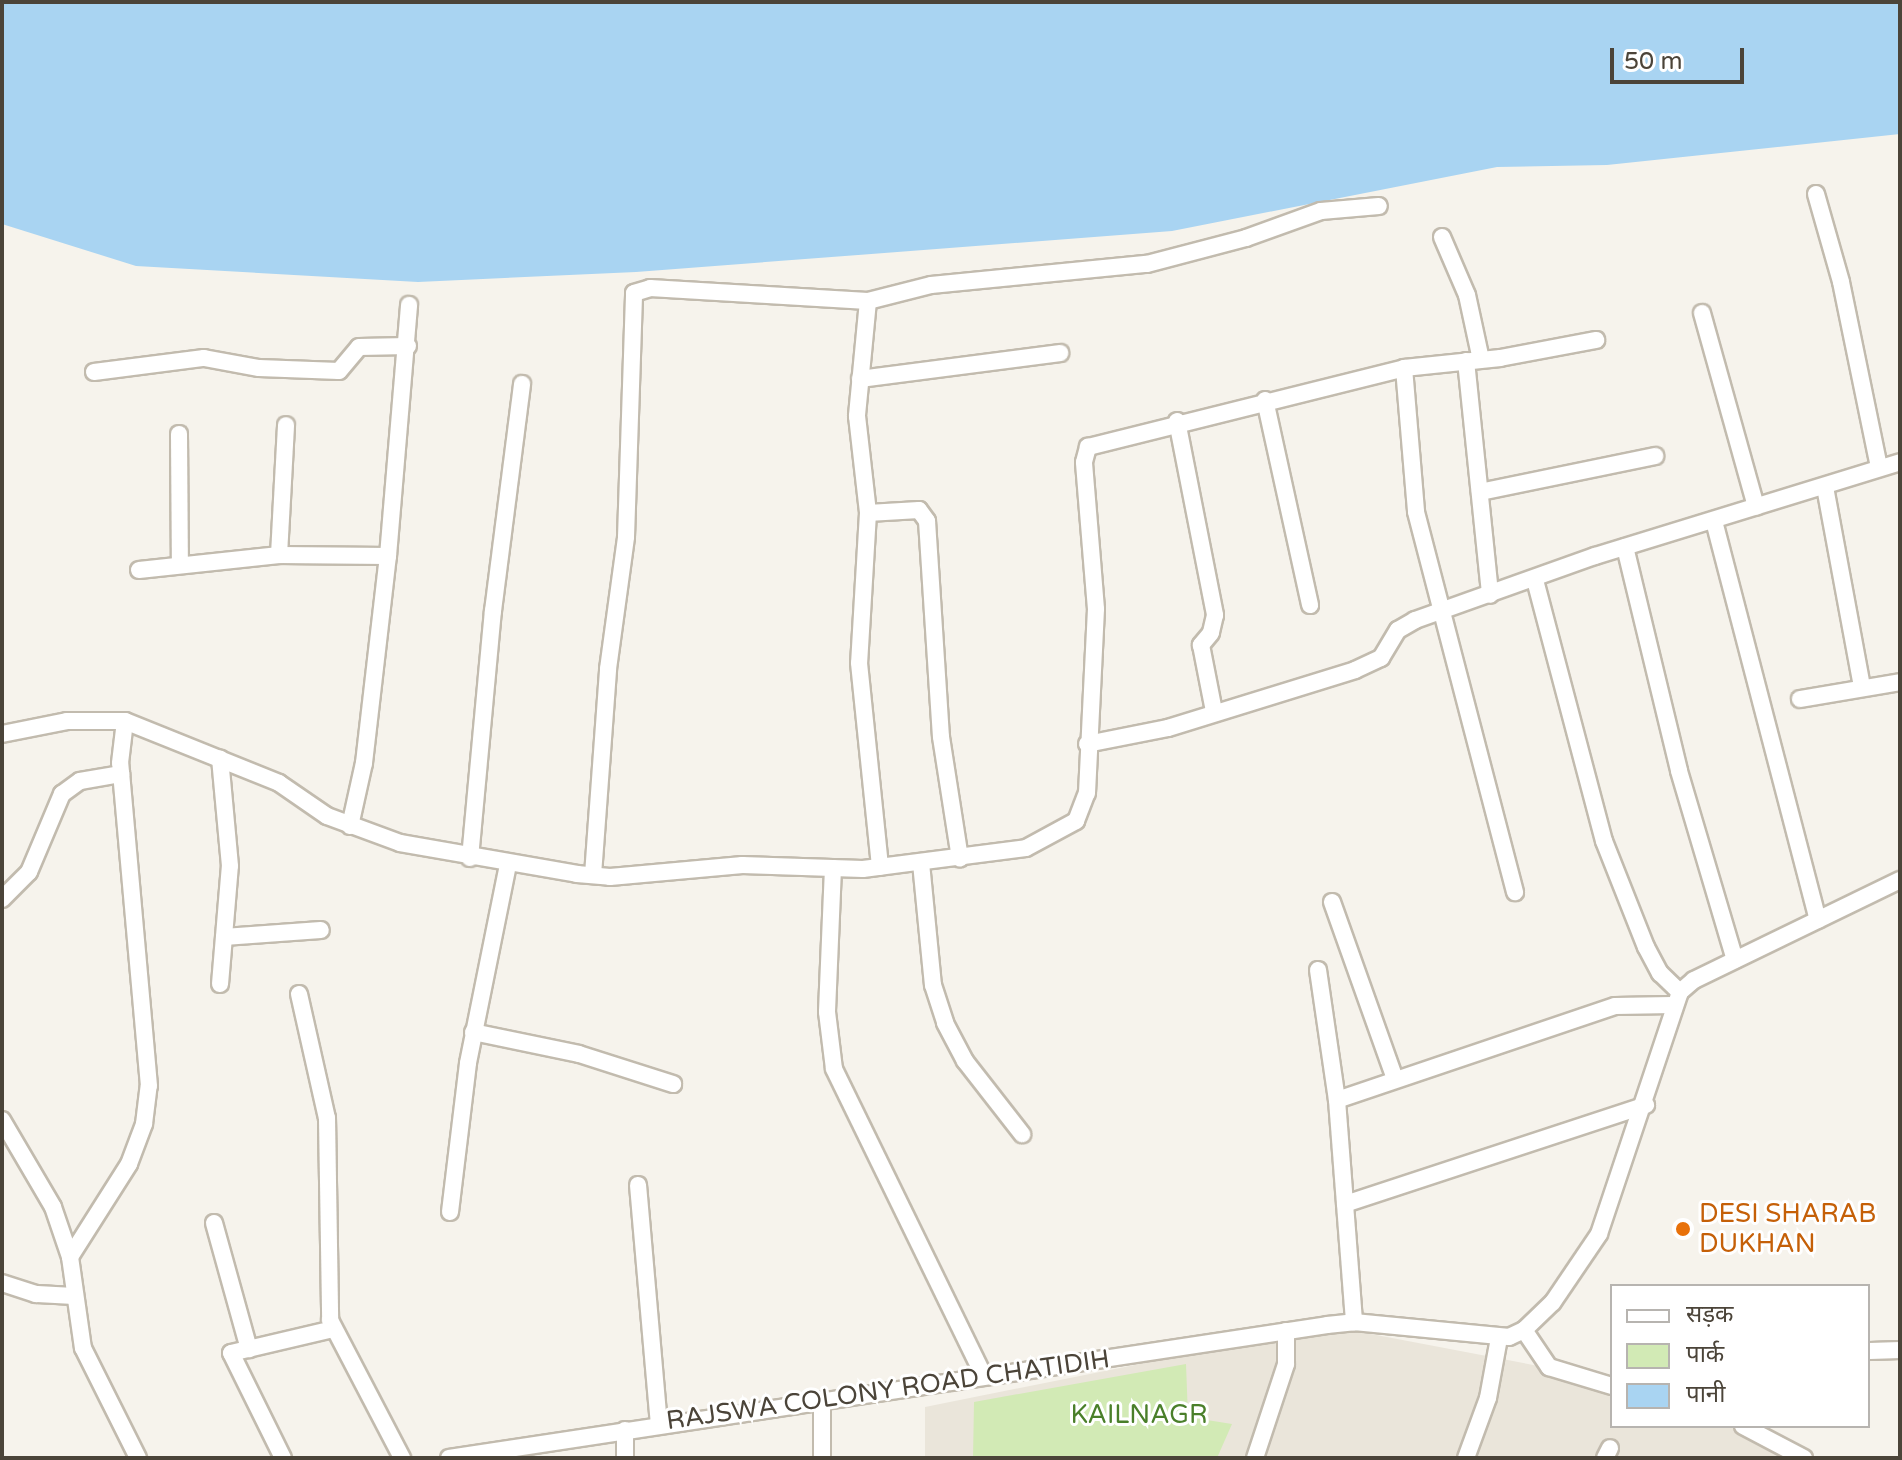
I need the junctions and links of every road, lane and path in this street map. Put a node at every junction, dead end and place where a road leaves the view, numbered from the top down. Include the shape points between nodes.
1 (1816, 194) dead end
2 (1379, 206) dead end
3 (1442, 237) dead end
4 (868, 301) junction
5 (409, 305) dead end
6 (1702, 313) dead end
7 (1596, 340) dead end
8 (408, 346) junction
9 (1060, 353) dead end
10 (1474, 360) junction
11 (1404, 368) junction
12 (94, 372) dead end
13 (860, 379) junction
14 (522, 384) dead end
15 (1265, 400) junction
16 (1177, 421) junction
17 (286, 425) dead end
18 (179, 434) dead end
19 (1655, 456) dead end
20 (1900, 462) edge
21 (1879, 467) junction
22 (1825, 487) junction
23 (1480, 492) junction
24 (1756, 507) junction
25 (868, 513) junction
26 (1714, 521) junction
27 (1625, 547) junction
28 (279, 555) junction
29 (388, 556) junction
30 (180, 565) junction
31 (139, 570) dead end
32 (1535, 580) junction
33 (1490, 595) junction
34 (1310, 605) dead end
35 (1441, 611) junction
36 (1900, 682) edge
37 (1862, 687) junction
38 (1800, 699) dead end
39 (1214, 711) junction
40 (125, 721) junction
41 (2, 734) edge
42 (1087, 744) junction
43 (220, 758) junction
44 (121, 774) junction
45 (350, 826) junction
46 (470, 858) junction
47 (960, 859) junction
48 (921, 863) junction
49 (508, 865) junction
50 (880, 867) junction
51 (833, 868) junction
52 (593, 875) junction
53 (1900, 880) edge
54 (1515, 892) dead end
55 (2, 899) edge
56 (1332, 902) dead end
57 (1818, 920) junction
58 (321, 930) dead end
59 (224, 937) junction
60 (1735, 960) junction
61 (1318, 970) dead end
62 (220, 984) dead end
63 (299, 994) dead end
64 (1677, 998) junction
65 (473, 1032) junction
66 (1395, 1079) junction
67 (673, 1084) dead end
68 (1337, 1100) junction
69 (1646, 1105) junction
70 (2, 1120) edge
71 (1022, 1134) dead end
72 (638, 1185) dead end
73 (1345, 1204) junction
74 (450, 1212) dead end
75 (214, 1223) dead end
76 (70, 1257) junction
77 (2, 1283) edge
78 (75, 1296) junction
79 (1354, 1322) junction
80 (333, 1329) junction
81 (1524, 1330) junction
82 (1286, 1331) junction
83 (1499, 1338) junction
84 (249, 1349) junction
85 (1900, 1350) edge
86 (1870, 1351) dead end
87 (984, 1376) junction
88 (1610, 1385) edge
89 (822, 1400) junction
90 (659, 1424) junction
91 (1747, 1428) edge
92 (625, 1430) junction
93 (138, 1458) edge
94 (283, 1458) edge
95 (402, 1458) edge
96 (451, 1458) edge
97 (625, 1458) edge
98 (822, 1458) edge
99 (1255, 1458) edge
100 (1466, 1458) edge
101 (1804, 1458) edge

1 - 21 street via 1841,282
2 - 4 street via 1321,211 1147,264 931,285
3 - 10 street via 1467,295
4 - 13 street
4 - 52 street via 650,288 634,293 626,537 607,681
5 - 8 street
6 - 24 street
7 - 10 street
8 - 12 street via 359,347 339,371 259,368 204,358
8 - 29 street
9 - 13 street
10 - 11 street
10 - 23 street
11 - 15 street
11 - 35 street via 1416,512
13 - 25 street via 857,416
14 - 46 street via 493,611
15 - 16 street
15 - 34 street
16 - 39 street via 1215,615 1201,645
16 - 42 street via 1098,442 1085,453 1096,609
17 - 28 street
18 - 30 street
19 - 23 street
20 - 21 street
21 - 22 street
22 - 24 street
22 - 37 street
23 - 33 street
24 - 26 street
25 - 47 street via 919,510 927,521 941,737
25 - 50 street via 859,663
26 - 27 street
26 - 57 street
27 - 32 street
27 - 60 street via 1679,771
28 - 29 street
28 - 30 street
29 - 45 street via 364,763
30 - 31 street
32 - 33 street
32 - 64 street via 1604,841 1646,947
33 - 35 street
35 - 39 street via 1405,624 1370,665
35 - 54 street
36 - 37 street
37 - 38 street
39 - 42 street via 1168,728
40 - 41 street via 67,721
40 - 43 street
40 - 44 street
42 - 47 street via 1087,793 1076,821 1026,848
43 - 45 street via 279,783
43 - 59 street via 230,866
44 - 55 street via 80,781 62,794 29,872
44 - 76 street via 149,1086 144,1124 129,1164
45 - 46 street
46 - 49 street
47 - 48 street
48 - 50 street
48 - 71 street via 933,985 945,1023 965,1061
49 - 52 street
49 - 65 street
50 - 51 street
51 - 52 street via 712,865
51 - 87 street via 827,1012 834,1069
53 - 57 street
56 - 66 street
57 - 60 street
58 - 59 street
59 - 62 street
60 - 64 street
61 - 68 street
63 - 80 street via 327,1118 326,1274
64 - 66 street via 1615,1006
64 - 69 street
65 - 67 street via 579,1054
65 - 74 street
66 - 68 street
68 - 73 street
69 - 73 street
69 - 81 street via 1599,1234 1553,1302
70 - 76 street via 53,1207
72 - 90 street
73 - 79 street
75 - 84 street
76 - 78 street
77 - 78 street via 36,1294
78 - 93 street via 83,1348
79 - 82 street, RAJSWA COLONY ROAD CHATIDIH
79 - 83 street, RAJSWA COLONY ROAD CHATIDIH
80 - 84 street
80 - 95 street
81 - 83 street
81 - 88 street via 1549,1367
82 - 87 street, RAJSWA COLONY ROAD CHATIDIH
82 - 99 street via 1286,1364
83 - 100 street via 1488,1398
84 - 94 street via 231,1353 231,1361
85 - 86 street
87 - 89 street, RAJSWA COLONY ROAD CHATIDIH
89 - 90 street, RAJSWA COLONY ROAD CHATIDIH
89 - 98 street
90 - 92 street, RAJSWA COLONY ROAD CHATIDIH
91 - 101 street
92 - 96 street, RAJSWA COLONY ROAD CHATIDIH
92 - 97 street

